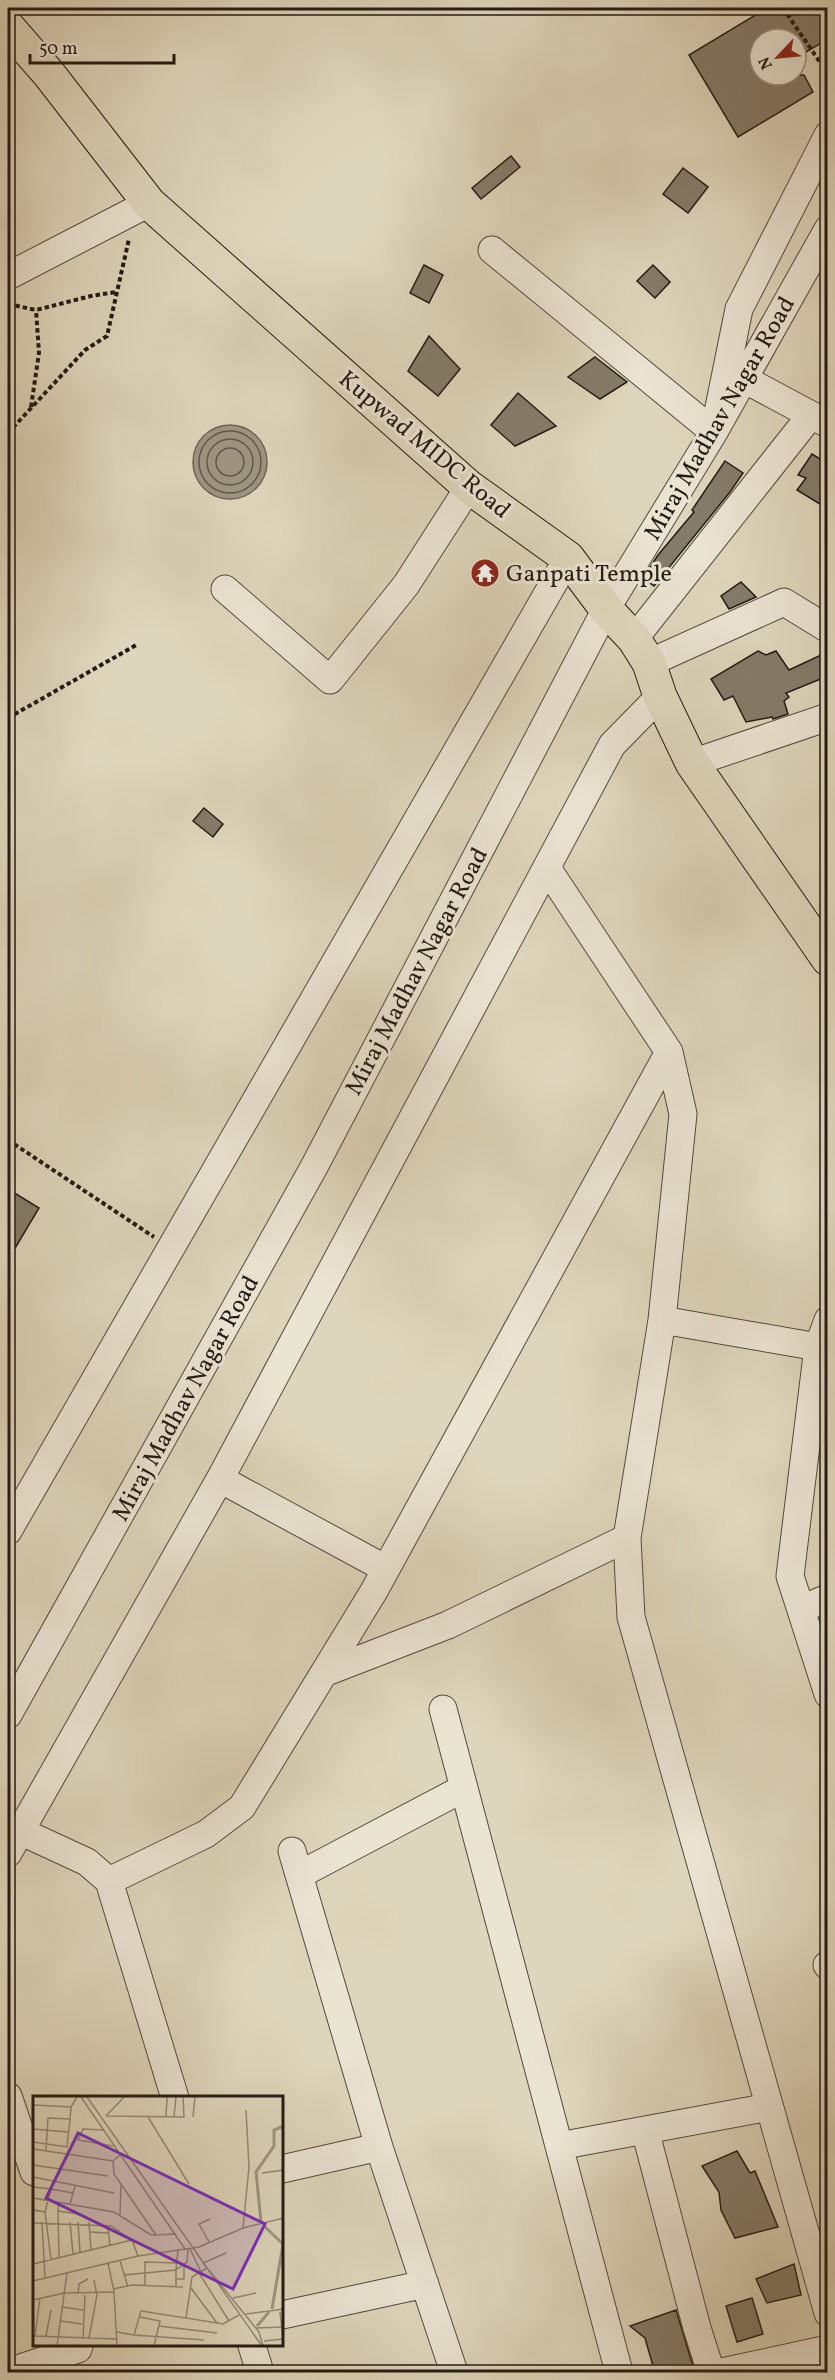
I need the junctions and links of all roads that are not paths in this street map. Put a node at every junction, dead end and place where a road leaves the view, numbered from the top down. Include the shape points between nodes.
1 (8, 27) edge
2 (828, 135) edge
3 (142, 206) junction
4 (828, 229) edge
5 (492, 250) dead end
6 (8, 276) edge
7 (744, 378) junction
8 (819, 419) edge
9 (714, 432) junction
10 (469, 487) junction
11 (568, 558) junction
12 (225, 590) dead end
13 (606, 609) junction
14 (827, 628) edge
15 (642, 651) junction
16 (660, 696) junction
17 (828, 717) edge
18 (692, 763) junction
19 (547, 868) junction
20 (828, 960) edge
21 (669, 1052) junction
22 (662, 1320) junction
23 (828, 1320) edge
24 (818, 1347) junction
25 (220, 1479) junction
26 (8, 1531) edge
27 (627, 1538) junction
28 (386, 1569) junction
29 (828, 1598) edge
30 (801, 1610) junction
31 (324, 1673) junction
32 (828, 1694) edge
33 (443, 1709) dead end
34 (8, 1715) edge
35 (464, 1788) junction
36 (14, 1842) edge
37 (110, 1881) junction
38 (8, 2096) edge
39 (174, 2096) edge
40 (769, 2107) junction
41 (645, 2130) junction
42 (559, 2146) junction
43 (379, 2147) junction
44 (33, 2169) edge
45 (284, 2169) edge
46 (817, 2232) edge
47 (424, 2284) junction
48 (828, 2313) edge
49 (284, 2315) edge
50 (79, 2347) edge
51 (252, 2347) edge
52 (828, 2349) edge
53 (8, 2372) edge
54 (260, 2373) edge
55 (454, 2373) edge
56 (619, 2373) edge
57 (711, 2373) edge
58 (722, 2373) edge

1 - 3 main road, Kupwad MIDC Road via 49,74
2 - 9 street via 739,309
3 - 6 street
3 - 10 main road, Kupwad MIDC Road
4 - 7 street, Miraj Madhav Nagar Road
5 - 9 street
7 - 8 street
7 - 9 street, Miraj Madhav Nagar Road
8 - 15 street
9 - 13 street, Miraj Madhav Nagar Road
10 - 11 main road, Kupwad MIDC Road
10 - 12 street via 406,585 330,680
11 - 13 main road, Kupwad MIDC Road
11 - 26 street
13 - 15 main road, Kupwad MIDC Road
13 - 34 street, Miraj Madhav Nagar Road via 314,1167
14 - 15 street via 784,602
15 - 16 main road, Kupwad MIDC Road
16 - 18 main road, Kupwad MIDC Road
16 - 19 street via 612,745
17 - 18 street
18 - 20 main road, Kupwad MIDC Road
19 - 21 street
19 - 25 street
21 - 22 street via 683,1114
21 - 28 street
22 - 24 street
22 - 27 street
23 - 24 street
24 - 30 street via 790,1576
25 - 28 street
25 - 36 street
27 - 31 street via 448,1624
27 - 40 street via 631,1617
28 - 31 street
29 - 30 street
30 - 32 street
31 - 37 street via 242,1807 206,1834
33 - 35 street
35 - 42 street
35 - 43 street via 295,1863
36 - 37 street via 87,1862
37 - 39 street
38 - 44 street
40 - 41 street
40 - 46 street
41 - 42 street
41 - 57 street
42 - 56 street
43 - 45 street
43 - 47 street
46 - 48 street
47 - 49 street
47 - 55 street
50 - 53 street
51 - 54 street
52 - 58 street

